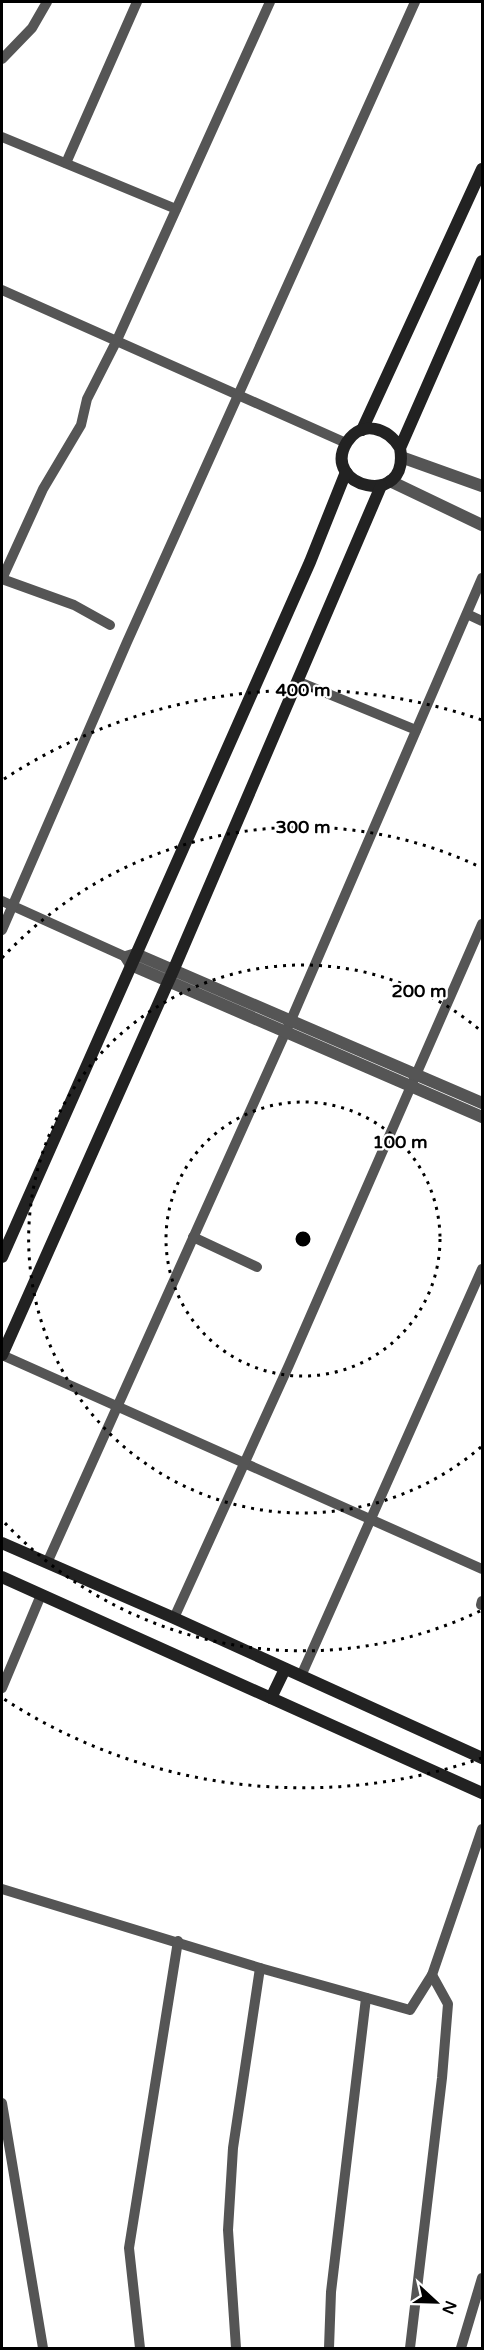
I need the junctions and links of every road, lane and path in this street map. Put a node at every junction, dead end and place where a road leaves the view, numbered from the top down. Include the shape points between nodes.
1 (47, 2) edge
2 (137, 2) edge
3 (270, 2) edge
4 (415, 2) edge
5 (2, 59) edge
6 (2, 137) edge
7 (66, 163) junction
8 (483, 169) edge
9 (176, 209) junction
10 (483, 261) edge
11 (2, 290) edge
12 (117, 340) junction
13 (238, 394) junction
14 (362, 430) junction
15 (346, 443) junction
16 (401, 452) junction
17 (346, 472) junction
18 (386, 483) junction
19 (483, 486) edge
20 (483, 525) edge
21 (483, 578) edge
22 (2, 579) edge
23 (467, 614) junction
24 (483, 621) edge
25 (110, 625) dead end
26 (297, 681) junction
27 (416, 730) junction
28 (2, 901) edge
29 (12, 906) junction
30 (483, 924) edge
31 (2, 930) edge
32 (131, 958) junction
33 (171, 976) junction
34 (291, 1020) junction
35 (285, 1032) junction
36 (414, 1080) junction
37 (483, 1103) edge
38 (483, 1117) edge
39 (193, 1237) junction
40 (2, 1257) edge
41 (256, 1267) dead end
42 (483, 1269) edge
43 (2, 1355) edge
44 (117, 1406) junction
45 (244, 1463) junction
46 (371, 1519) junction
47 (2, 1543) edge
48 (47, 1563) junction
49 (483, 1569) edge
50 (2, 1577) edge
51 (41, 1595) junction
52 (174, 1618) junction
53 (285, 1669) junction
54 (301, 1676) junction
55 (2, 1688) edge
56 (271, 1698) junction
57 (483, 1758) edge
58 (483, 1793) edge
59 (483, 1829) edge
60 (2, 1889) edge
61 (178, 1941) junction
62 (261, 1968) junction
63 (432, 1975) junction
64 (366, 1998) junction
65 (2, 2103) edge
66 (483, 2278) edge
67 (43, 2349) edge
68 (140, 2349) edge
69 (236, 2349) edge
70 (329, 2349) edge
71 (410, 2349) edge
72 (461, 2349) edge

1 - 5 street via 32,28
2 - 7 street
3 - 9 street
4 - 13 street
6 - 7 street
7 - 9 street
8 - 14 main road
9 - 12 street
10 - 16 main road
11 - 12 street
12 - 13 street
12 - 22 street via 87,399 81,425 43,489
13 - 15 street
13 - 29 street
14 - 15 main road
14 - 16 main road via 385,431
15 - 17 main road
16 - 18 main road via 397,474
16 - 19 street
17 - 18 main road via 371,488
17 - 32 main road via 310,561
18 - 20 street
18 - 26 main road
21 - 23 street
22 - 25 street via 74,605
23 - 24 street
23 - 27 street
26 - 27 street
26 - 33 main road
27 - 34 street
28 - 29 street
29 - 31 street
29 - 32 street
30 - 36 street
32 - 33 street
32 - 40 main road
33 - 34 street
33 - 35 street
33 - 43 main road
34 - 35 street
34 - 36 street
35 - 36 street
35 - 39 street
36 - 37 street
36 - 38 street
36 - 45 street
39 - 41 street
39 - 44 street
42 - 46 street
43 - 44 street
44 - 45 street
44 - 48 street
45 - 46 street
45 - 52 street
46 - 49 street
46 - 54 street
47 - 48 main road
48 - 52 main road
50 - 51 main road
51 - 55 street
51 - 56 main road
52 - 53 main road
53 - 54 main road
53 - 56 main road
54 - 57 main road
56 - 58 main road
59 - 63 street
60 - 61 street
61 - 62 street
61 - 68 street via 129,2248
62 - 64 street
62 - 69 street via 233,2148 228,2230
63 - 64 street via 410,2010
63 - 71 street via 448,2004
64 - 70 street via 331,2292
65 - 67 street
66 - 72 street

